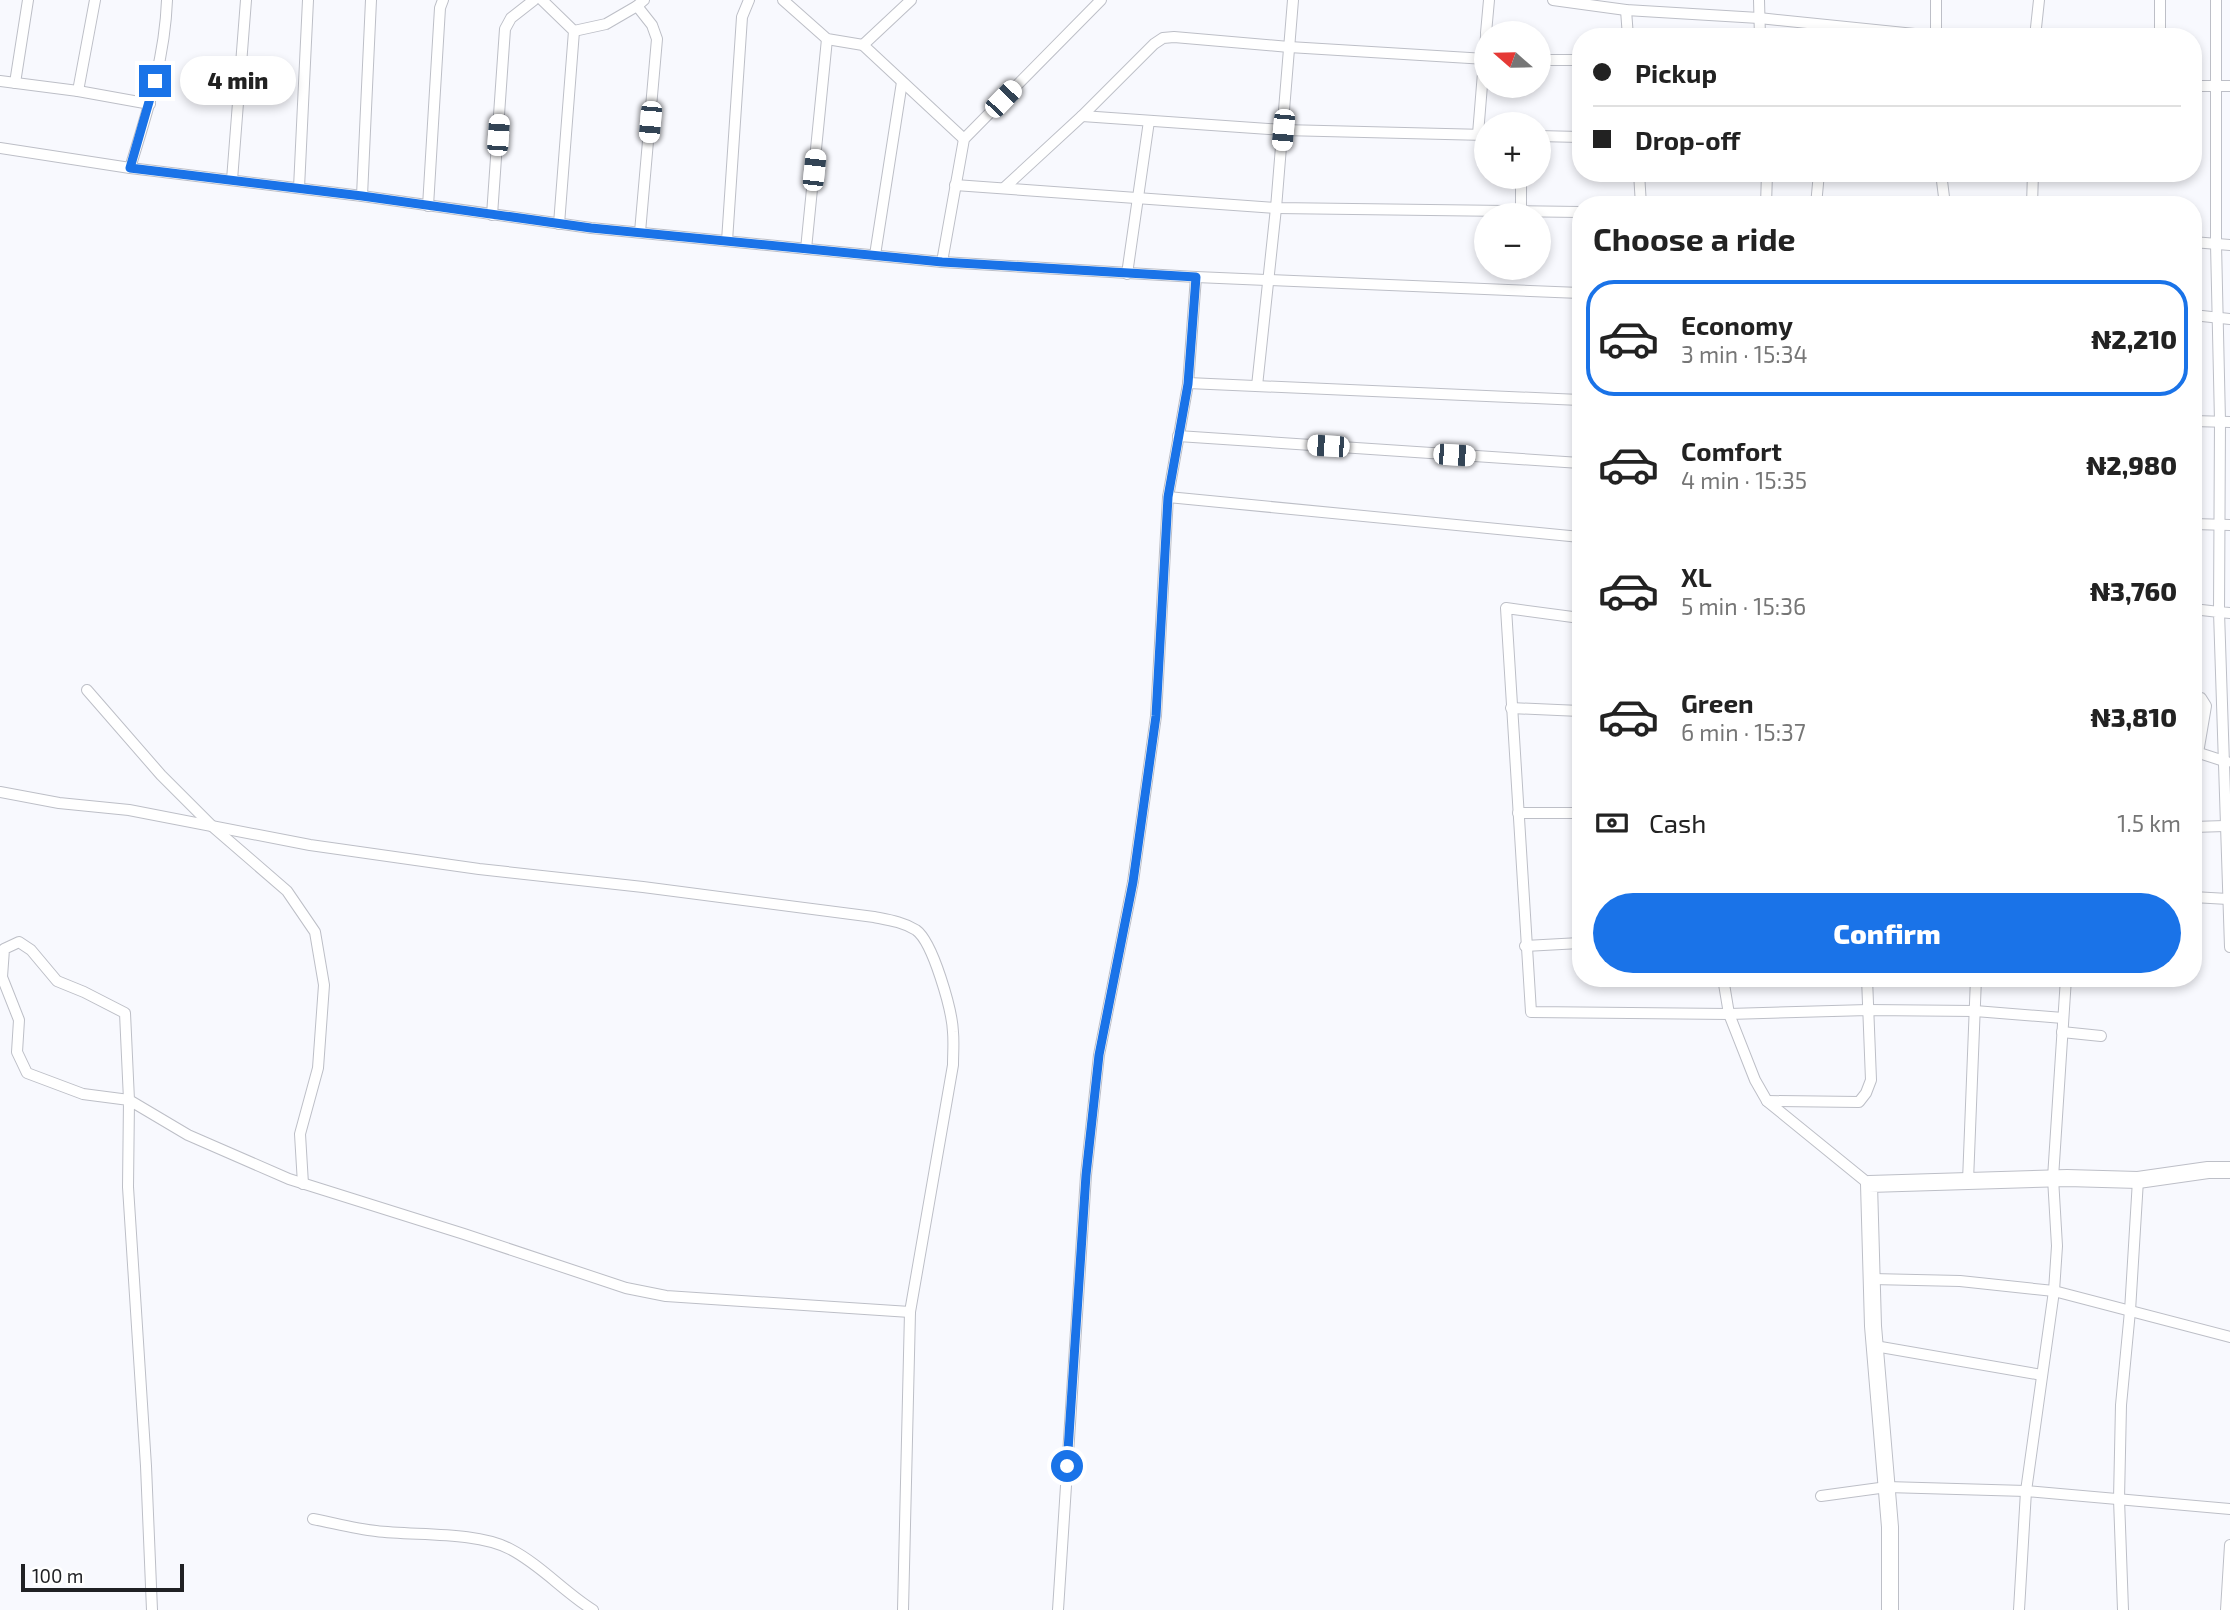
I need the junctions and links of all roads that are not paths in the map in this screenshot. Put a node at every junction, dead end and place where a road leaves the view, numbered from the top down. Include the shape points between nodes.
1 (28, 0) edge
2 (95, 0) edge
3 (167, 0) edge
4 (246, 0) edge
5 (308, 0) edge
6 (371, 0) edge
7 (443, 0) edge
8 (534, 0) edge
9 (542, 0) edge
10 (749, 0) edge
11 (783, 0) edge
12 (911, 0) edge
13 (1101, 0) edge
14 (1293, 0) edge
15 (1489, 0) edge
16 (1553, 0) edge
17 (1759, 0) edge
18 (1936, 0) edge
19 (2039, 0) edge
20 (2160, 0) edge
21 (2216, 0) edge
22 (640, 3) edge
23 (1626, 10) junction
24 (1759, 18) junction
25 (1487, 21) edge
26 (1627, 28) edge
27 (1760, 28) edge
28 (1814, 28) edge
29 (1936, 28) edge
30 (2036, 28) edge
31 (2161, 28) edge
32 (574, 31) junction
33 (827, 39) junction
34 (863, 46) junction
35 (1289, 47) junction
36 (1474, 58) edge
37 (1551, 60) edge
38 (1572, 60) edge
39 (0, 81) edge
40 (902, 82) junction
41 (15, 83) junction
42 (2202, 86) edge
43 (2216, 86) junction
44 (2230, 86) edge
45 (78, 91) junction
46 (150, 104) junction
47 (1082, 116) junction
48 (1149, 121) junction
49 (1283, 130) junction
50 (1474, 134) edge
51 (1551, 136) edge
52 (1572, 136) edge
53 (964, 139) junction
54 (0, 148) edge
55 (130, 168) junction
56 (232, 180) junction
57 (956, 185) junction
58 (299, 188) junction
59 (1003, 188) junction
60 (362, 196) junction
61 (1138, 198) junction
62 (429, 206) junction
63 (1276, 208) junction
64 (1474, 210) edge
65 (1551, 212) edge
66 (1572, 212) edge
67 (492, 215) junction
68 (559, 224) junction
69 (640, 232) junction
70 (727, 241) junction
71 (2202, 243) edge
72 (2216, 244) junction
73 (2230, 245) edge
74 (806, 248) junction
75 (875, 255) junction
76 (942, 262) junction
77 (1126, 274) junction
78 (1196, 277) junction
79 (1269, 280) junction
80 (1572, 293) edge
81 (2202, 316) edge
82 (2217, 318) junction
83 (2230, 319) edge
84 (1188, 383) junction
85 (1257, 386) junction
86 (1572, 401) edge
87 (2202, 421) edge
88 (2225, 421) edge
89 (1178, 436) junction
90 (1572, 462) edge
91 (1168, 497) junction
92 (2202, 524) edge
93 (2225, 525) edge
94 (1572, 536) edge
95 (2202, 610) edge
96 (2225, 612) edge
97 (1572, 617) edge
98 (87, 690) dead end
99 (2202, 700) edge
100 (1511, 708) junction
101 (2226, 708) edge
102 (1572, 711) edge
103 (2202, 724) edge
104 (2202, 754) edge
105 (2226, 762) edge
106 (0, 792) edge
107 (1518, 813) junction
108 (1572, 813) edge
109 (2225, 826) junction
110 (213, 827) junction
111 (2202, 827) edge
112 (2202, 898) edge
113 (2228, 899) junction
114 (1572, 943) edge
115 (1525, 946) junction
116 (2230, 947) edge
117 (1724, 987) edge
118 (1867, 987) edge
119 (1976, 987) edge
120 (2065, 987) edge
121 (1868, 1010) junction
122 (1975, 1011) junction
123 (1729, 1014) junction
124 (2063, 1018) junction
125 (2062, 1032) junction
126 (2101, 1036) dead end
127 (129, 1100) junction
128 (1767, 1101) junction
129 (2230, 1170) edge
130 (2053, 1178) junction
131 (2138, 1180) junction
132 (1968, 1181) junction
133 (303, 1184) junction
134 (1869, 1184) junction
135 (1872, 1279) junction
136 (2054, 1290) junction
137 (2130, 1311) junction
138 (910, 1312) junction
139 (2230, 1337) edge
140 (1875, 1346) junction
141 (2042, 1376) junction
142 (1887, 1487) junction
143 (2026, 1491) junction
144 (1821, 1496) dead end
145 (2119, 1499) junction
146 (2230, 1509) edge
147 (313, 1519) dead end
148 (2230, 1545) edge
149 (152, 1610) edge
150 (593, 1610) edge
151 (903, 1610) edge
152 (1058, 1610) edge
153 (1890, 1610) edge
154 (2019, 1610) edge
155 (2123, 1610) edge
156 (2226, 1610) edge

1 - 41 street
2 - 45 street
3 - 46 street via 166,34
4 - 56 street
5 - 58 street
6 - 60 street
7 - 62 street
8 - 67 street via 511,18 505,29
9 - 32 street
10 - 70 street via 742,17
11 - 33 street
12 - 34 street
13 - 53 street
14 - 35 street
15 - 25 street
16 - 23 street
17 - 24 street
18 - 29 street
19 - 30 street
20 - 31 street
21 - 43 street
22 - 32 street via 606,24
22 - 69 street via 657,40
23 - 24 street
23 - 26 street
24 - 27 street
24 - 28 street
32 - 68 street
33 - 34 street
33 - 74 street
34 - 40 street
35 - 36 street
35 - 47 street via 1163,38
35 - 49 street
37 - 38 street
39 - 41 street
40 - 53 street
40 - 75 street
41 - 45 street
42 - 43 street
43 - 44 street
43 - 72 street
45 - 46 street
46 - 55 street
47 - 48 street
47 - 59 street
48 - 49 street
48 - 61 street
49 - 50 street
49 - 63 street
51 - 52 street
53 - 57 street
54 - 55 street
55 - 56 street
56 - 58 street
57 - 59 street
57 - 76 street
58 - 60 street
59 - 61 street
60 - 62 street
61 - 63 street
61 - 77 street
62 - 67 street
63 - 64 street
63 - 79 street
65 - 66 street
67 - 68 street
68 - 69 street
69 - 70 street
70 - 74 street
71 - 72 street
72 - 73 street
72 - 82 street
74 - 75 street
75 - 76 street
76 - 77 street
77 - 78 street
78 - 79 street
78 - 84 street
79 - 80 street
79 - 85 street
81 - 82 street
82 - 83 street
82 - 88 street
84 - 85 street
84 - 89 street
85 - 86 street
87 - 88 street
88 - 93 street
89 - 90 street
89 - 91 street
91 - 94 street
91 - 152 street via 1156,716 1133,882 1099,1055 1086,1175
92 - 93 street
93 - 96 street
95 - 96 street
96 - 101 street
97 - 100 street via 1506,608
98 - 110 street via 160,775
99 - 103 street via 2206,706
100 - 102 street
100 - 107 street
101 - 105 street
104 - 105 street
105 - 109 street
106 - 110 street
107 - 108 street
107 - 115 street
109 - 111 street
109 - 113 street
110 - 133 street via 286,891 316,932 324,985 318,1069 300,1134
110 - 138 street via 479,869 874,917 918,931 931,948 942,983 953,1029 954,1065
112 - 113 street
113 - 116 street
114 - 115 street
115 - 123 street via 1531,1012
117 - 123 street
118 - 121 street
119 - 122 street
120 - 124 street
121 - 122 street
121 - 123 street
121 - 128 street via 1871,1080 1859,1102
122 - 124 street
122 - 132 street
123 - 128 street
124 - 125 street
125 - 126 street
125 - 130 street
127 - 127 street via 83,1094 27,1073 17,1052 19,1020 2,977 4,949 19,942 57,981 125,1013
127 - 133 street via 188,1135
127 - 149 street via 128,1187
128 - 134 street
129 - 131 street
130 - 131 street
130 - 132 street
130 - 136 street
131 - 137 street
132 - 134 street
133 - 138 street via 626,1288 666,1296
134 - 135 street
135 - 136 street
135 - 140 street
136 - 137 street
136 - 141 street
137 - 139 street
137 - 145 street
138 - 151 street
140 - 141 street
140 - 142 street
141 - 143 street
142 - 143 street
142 - 144 street
142 - 153 street
143 - 145 street
143 - 154 street
145 - 146 street
145 - 155 street
147 - 150 street via 496,1544 526,1559
148 - 156 street

